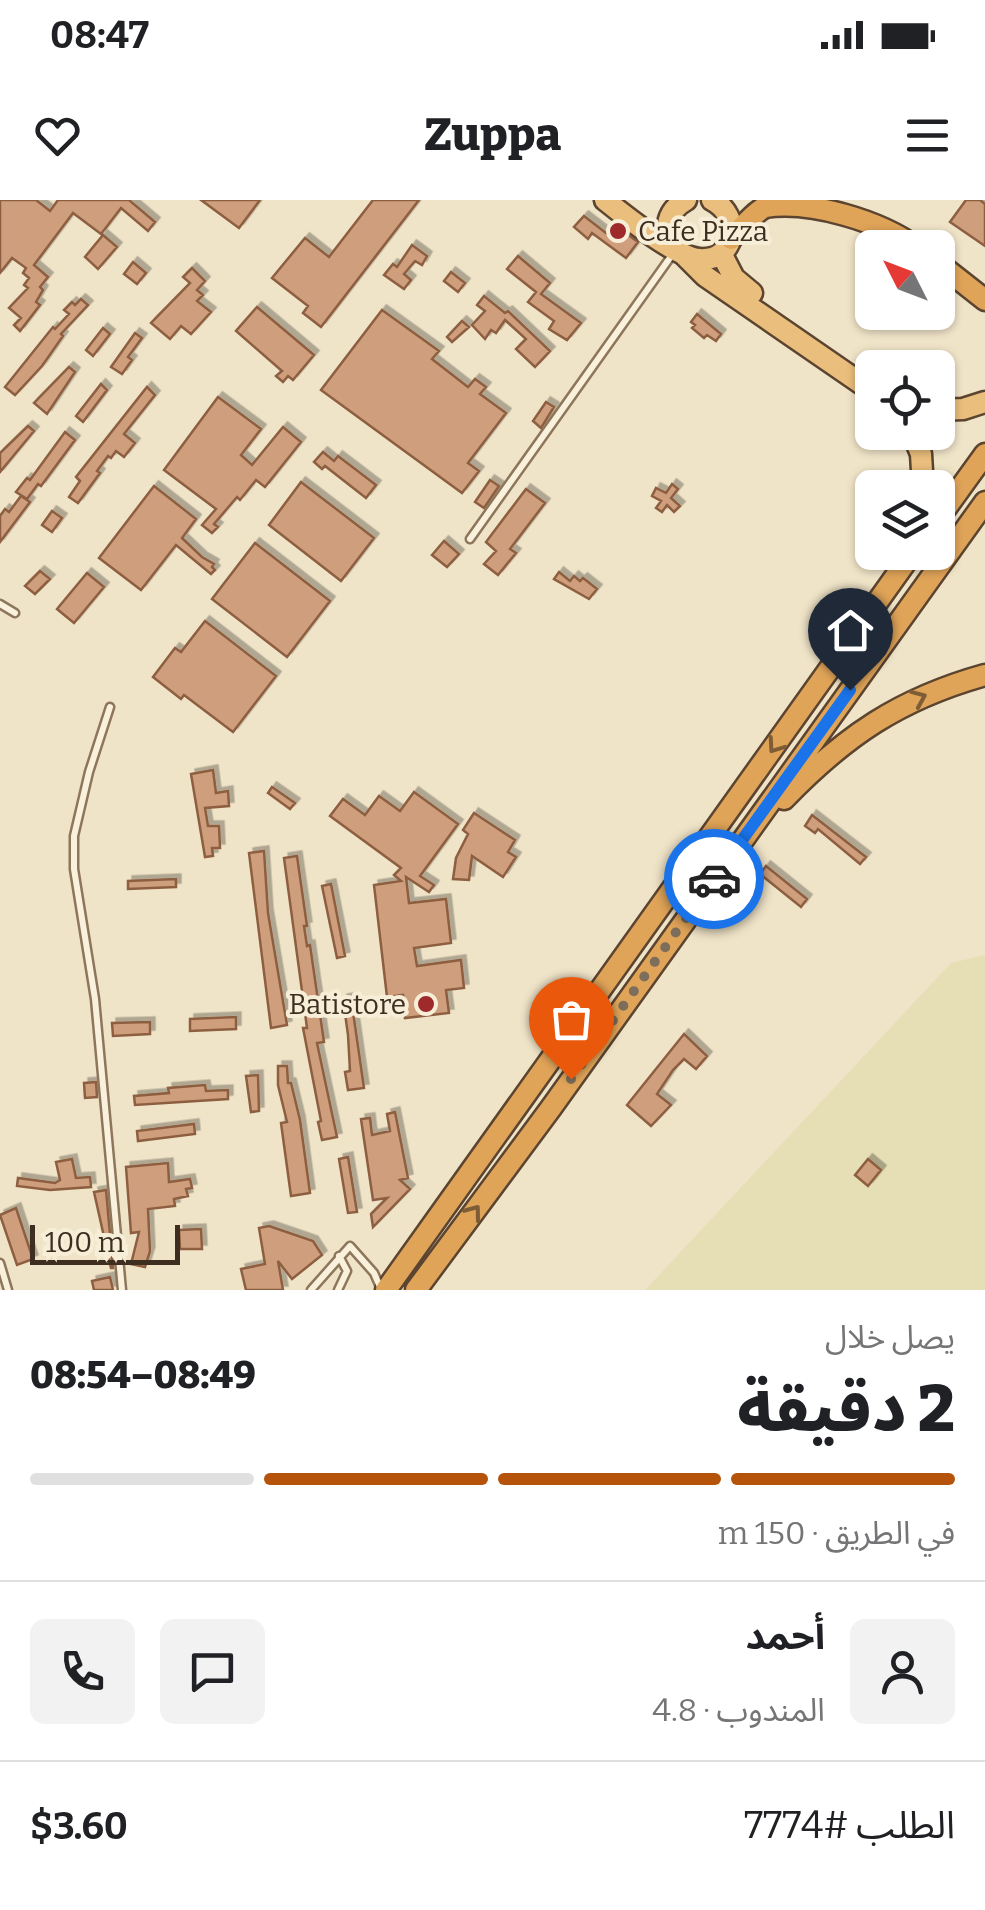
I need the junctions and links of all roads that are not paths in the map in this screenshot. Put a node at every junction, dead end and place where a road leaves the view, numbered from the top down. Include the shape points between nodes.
1 (605, 200) edge
2 (686, 200) edge
3 (712, 200) edge
4 (835, 200) edge
5 (888, 230) edge
6 (900, 230) edge
7 (726, 246) junction
8 (678, 249) junction
9 (955, 268) edge
10 (955, 276) edge
11 (985, 290) edge
12 (985, 300) edge
13 (855, 365) edge
14 (855, 379) edge
15 (985, 402) edge
16 (955, 409) edge
17 (985, 454) edge
18 (955, 495) edge
19 (985, 502) edge
20 (470, 539) dead end
21 (895, 570) edge
22 (900, 570) edge
23 (888, 587) junction
24 (0, 604) edge
25 (14, 613) dead end
26 (985, 674) edge
27 (110, 707) dead end
28 (737, 847) junction
29 (338, 1256) junction
30 (0, 1263) edge
31 (8, 1290) edge
32 (122, 1290) edge
33 (310, 1290) edge
34 (338, 1290) edge
35 (384, 1290) edge
36 (416, 1290) edge

1 - 8 highway
2 - 8 highway via 668,224
3 - 7 highway via 732,222
4 - 6 highway
5 - 7 highway via 819,203 771,205
7 - 8 highway via 702,259
7 - 13 highway via 727,268 740,286
8 - 14 highway via 706,276
8 - 20 lane
9 - 11 highway
10 - 12 highway
15 - 16 highway
17 - 18 highway
19 - 28 highway
21 - 23 highway
22 - 23 highway
23 -> 35 highway
24 - 25 lane
28 -> 26 highway via 862,728 914,699
27 - 32 lane via 78,820 74,869 95,999
36 -> 28 highway
29 - 33 lane
29 - 34 lane via 348,1271
29 - 35 lane via 354,1248
30 - 31 lane

